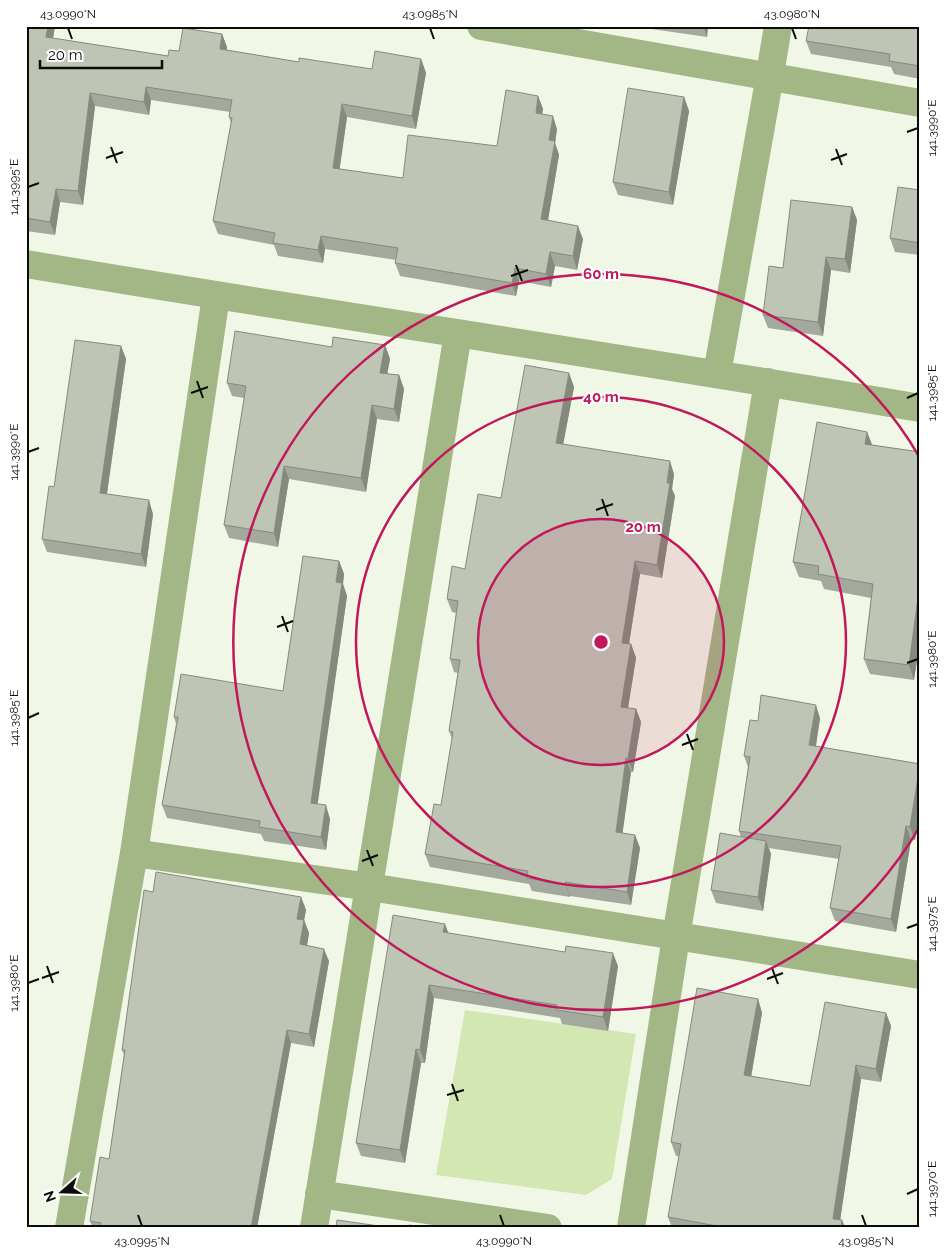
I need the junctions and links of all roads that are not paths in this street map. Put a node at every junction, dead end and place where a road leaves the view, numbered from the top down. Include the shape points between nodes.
1 (482, 26) edge
2 (778, 26) edge
3 (538, 31) edge
4 (770, 76) junction
5 (920, 104) edge
6 (26, 264) edge
7 (216, 296) junction
8 (458, 333) junction
9 (717, 374) junction
10 (768, 382) junction
11 (920, 408) edge
12 (134, 853) junction
13 (370, 887) junction
14 (676, 937) junction
15 (920, 975) edge
16 (319, 1194) junction
17 (69, 1228) edge
18 (314, 1228) edge
19 (548, 1228) edge
20 (631, 1228) edge

1 - 3 street
2 - 4 street
3 - 4 street
4 - 5 street
4 - 9 street
6 - 7 street
7 - 8 street
7 - 12 street
8 - 9 street
8 - 13 street
9 - 10 street
10 - 11 street
10 - 14 street
12 - 13 street
12 - 17 street
13 - 14 street
13 - 16 street
14 - 15 street
14 - 20 street
16 - 18 street
16 - 19 street

